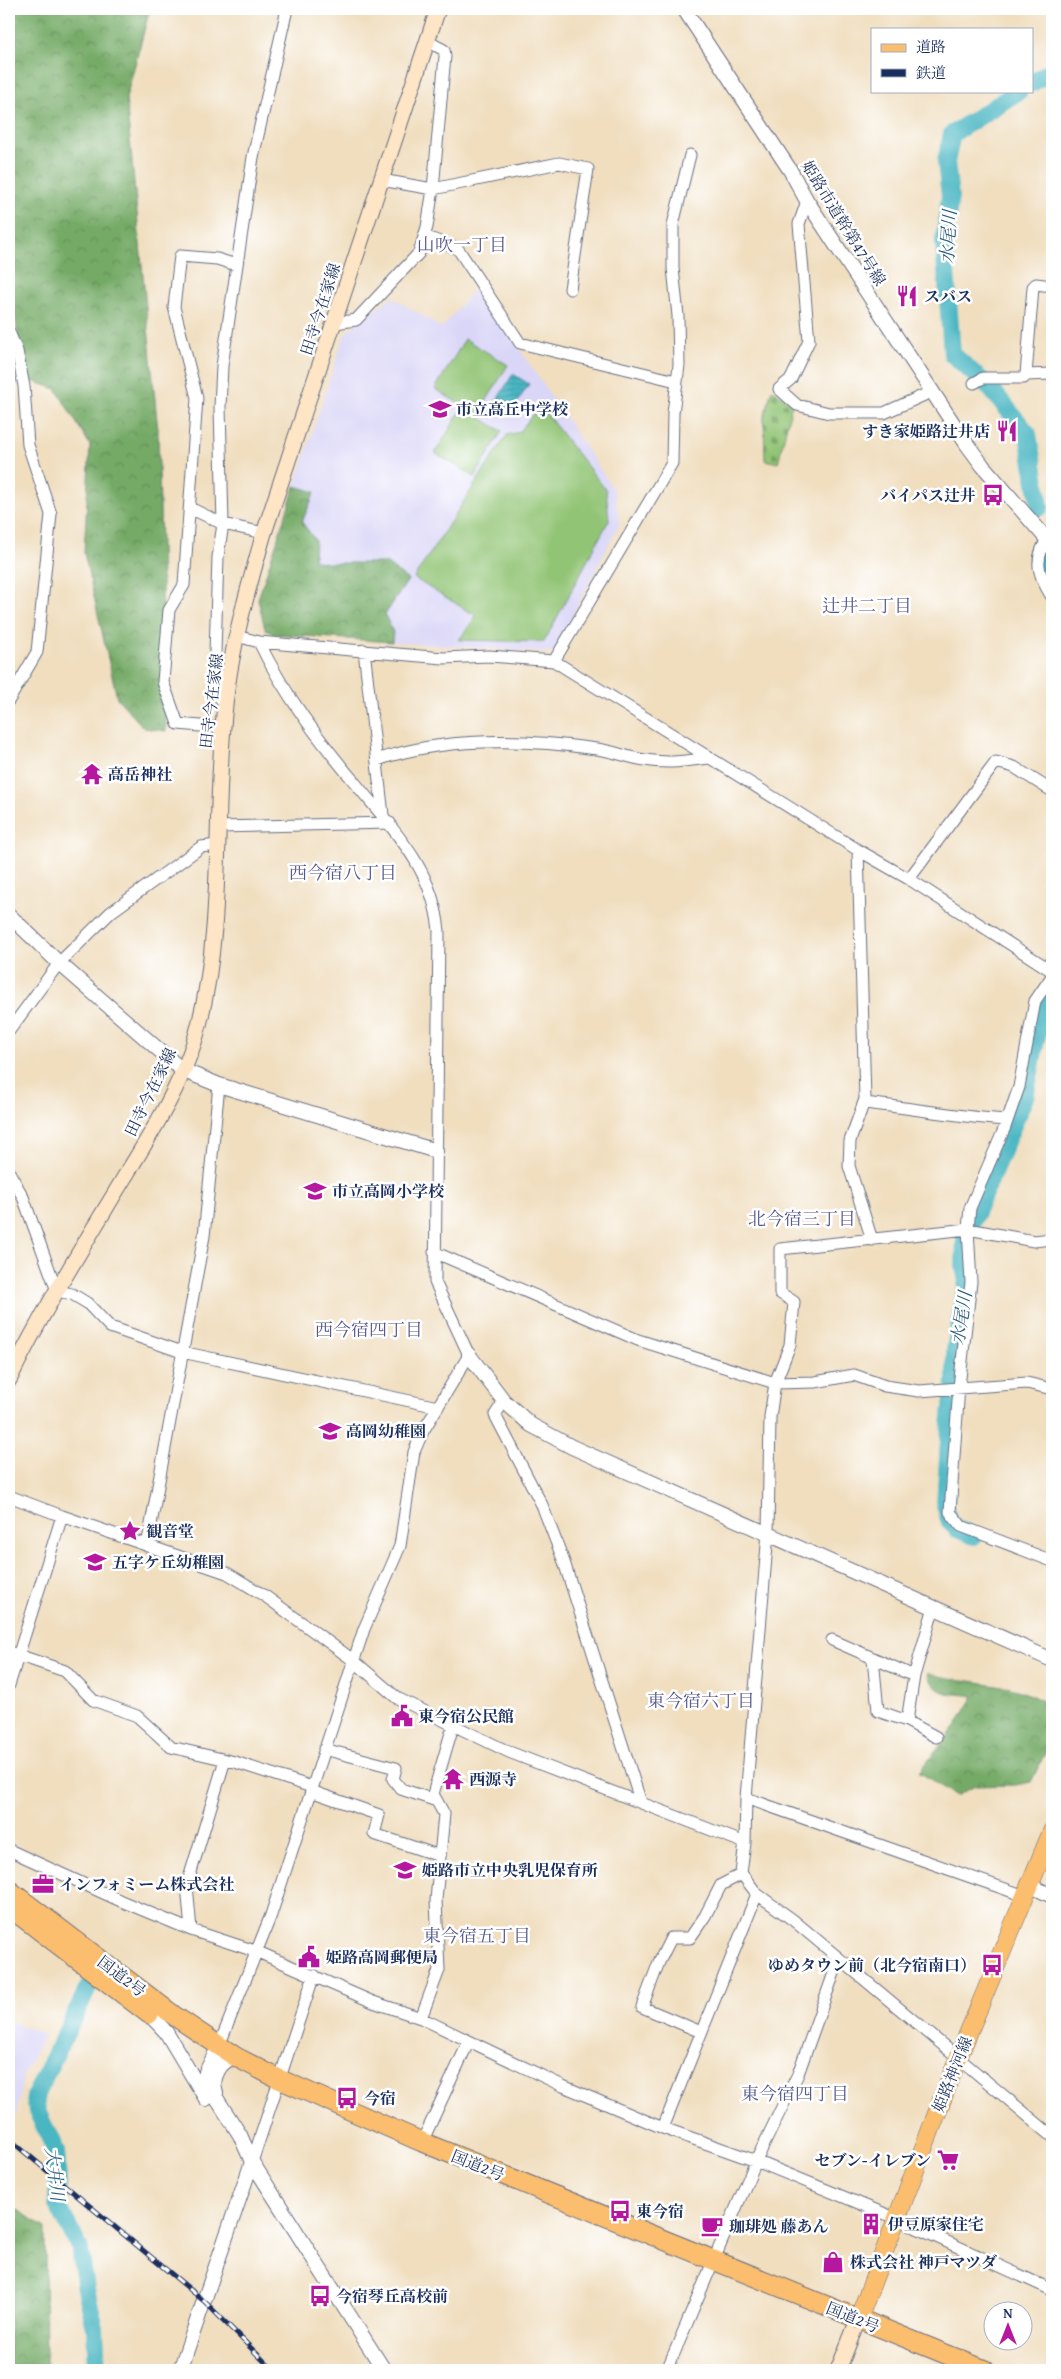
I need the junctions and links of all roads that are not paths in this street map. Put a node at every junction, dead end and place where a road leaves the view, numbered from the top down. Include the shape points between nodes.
1 (287, 9) edge
2 (438, 9) edge
3 (684, 9) edge
4 (427, 41) junction
5 (690, 155) dead end
6 (381, 180) junction
7 (433, 189) junction
8 (807, 201) junction
9 (424, 236) junction
10 (236, 265) junction
11 (1052, 286) edge
12 (570, 289) dead end
13 (335, 322) junction
14 (9, 332) edge
15 (1052, 374) edge
16 (1026, 375) junction
17 (676, 381) junction
18 (977, 381) dead end
19 (931, 392) junction
20 (190, 508) junction
21 (223, 524) junction
22 (264, 533) junction
23 (1050, 539) edge
24 (1052, 597) edge
25 (237, 636) junction
26 (259, 642) junction
27 (364, 650) junction
28 (554, 661) junction
29 (9, 700) edge
30 (225, 703) junction
31 (223, 728) junction
32 (710, 758) junction
33 (377, 760) junction
34 (1052, 791) edge
35 (386, 819) junction
36 (218, 827) junction
37 (217, 845) junction
38 (858, 850) junction
39 (909, 879) junction
40 (9, 915) edge
41 (59, 963) junction
42 (1052, 971) edge
43 (1052, 976) edge
44 (9, 1031) edge
45 (182, 1070) junction
46 (219, 1085) junction
47 (864, 1103) junction
48 (1007, 1120) junction
49 (436, 1151) junction
50 (9, 1172) edge
51 (968, 1229) junction
52 (1052, 1238) edge
53 (872, 1240) junction
54 (434, 1252) junction
55 (57, 1291) junction
56 (182, 1352) junction
57 (469, 1355) junction
58 (9, 1380) edge
59 (775, 1383) junction
60 (954, 1388) junction
61 (1052, 1389) edge
62 (504, 1401) junction
63 (438, 1407) junction
64 (9, 1496) edge
65 (62, 1516) junction
66 (768, 1533) junction
67 (147, 1546) junction
68 (1052, 1561) edge
69 (934, 1607) junction
70 (832, 1640) dead end
71 (13, 1654) edge
72 (873, 1658) junction
73 (353, 1660) junction
74 (1052, 1660) edge
75 (914, 1676) junction
76 (9, 1685) edge
77 (907, 1721) junction
78 (453, 1726) junction
79 (936, 1737) dead end
80 (324, 1749) junction
81 (225, 1760) junction
82 (312, 1789) junction
83 (746, 1798) junction
84 (437, 1801) junction
85 (641, 1803) junction
86 (1052, 1831) edge
87 (746, 1843) junction
88 (9, 1850) edge
89 (440, 1856) junction
90 (742, 1874) junction
91 (9, 1890) edge
92 (1027, 1891) junction
93 (756, 1894) junction
94 (1052, 1896) edge
95 (9, 1907) edge
96 (191, 1930) junction
97 (258, 1952) junction
98 (840, 1959) junction
99 (314, 1975) junction
100 (150, 2014) joint
101 (421, 2018) junction
102 (701, 2032) junction
103 (469, 2040) junction
104 (219, 2046) junction
105 (236, 2057) junction
106 (958, 2058) junction
107 (279, 2079) junction
108 (220, 2105) junction
109 (662, 2128) junction
110 (1052, 2136) edge
111 (422, 2142) junction
112 (756, 2161) junction
113 (252, 2162) junction
114 (895, 2218) junction
115 (714, 2260) junction
116 (1052, 2290) edge
117 (858, 2320) junction
118 (180, 2370) edge
119 (384, 2370) edge
120 (667, 2370) edge
121 (838, 2370) edge
122 (985, 2370) edge

1 - 10 street via 253,157
2 - 4 main road, 田寺今在家線
3 - 8 street, 姫路市道幹第47号線
4 - 6 main road, 田寺今在家線
4 - 7 street via 444,50 445,56
5 - 17 street via 673,225 672,268 678,316 679,365
6 - 7 street
6 - 13 main road, 田寺今在家線
7 - 9 street
7 - 12 street via 559,163 588,169
8 - 19 street, 姫路市道幹第47号線
8 - 19 street via 799,224 809,341 791,379 779,389 797,404 829,413 884,413
9 - 13 street via 419,253 356,320
9 - 17 street via 458,250 520,343
10 - 20 street via 217,259 180,256 174,307 196,398
10 - 21 street via 225,332 220,406
11 - 16 street via 1036,284 1033,287
13 - 22 main road, 田寺今在家線
14 - 29 street via 18,351 24,386 28,445 51,514 37,652
15 - 16 street
16 - 18 street via 1024,378
17 - 28 street via 672,463
19 - 23 street, 姫路市道幹第47号線 via 983,466
20 - 21 street
20 - 31 street via 184,585 169,610 163,682 178,724
21 - 22 street
21 - 30 street via 218,557 215,653 218,696
22 - 25 main road, 田寺今在家線
23 - 24 street via 1039,554 1038,562 1042,582
25 - 26 street
25 - 30 main road, 田寺今在家線
26 - 27 street
26 - 35 street via 276,677 296,707
27 - 28 street via 443,658 489,656
27 - 33 street
28 - 32 street
30 - 31 main road, 田寺今在家線
31 - 36 main road, 田寺今在家線
32 - 33 street via 677,762 645,760 600,749 532,741 412,749
32 - 38 street
33 - 35 street
34 - 39 street via 1014,768 996,762
35 - 36 street
35 - 49 street via 414,857 437,914
36 - 37 main road, 田寺今在家線
37 - 41 street via 201,847 111,912
37 - 45 main road, 田寺今在家線 via 209,972 198,1027
38 - 39 street
38 - 47 street
39 - 42 street
40 - 41 street
41 - 44 street
41 - 45 street
43 - 48 street via 1035,1001 1019,1087
45 - 46 street
45 - 55 main road, 田寺今在家線 via 154,1129
46 - 49 street
46 - 56 street via 204,1236
47 - 48 street
47 - 53 street via 850,1141 849,1166
48 - 51 street via 970,1208
49 - 54 street
50 - 55 street via 23,1197
51 - 52 street via 1034,1241
51 - 53 street
51 - 60 street via 971,1282
53 - 59 street via 780,1250 780,1293 794,1302 790,1345
54 - 57 street via 435,1282
54 - 59 street via 638,1340
55 - 56 street via 72,1294 87,1303 110,1327
55 - 58 main road, 田寺今在家線
56 - 63 street
56 - 67 street
57 - 62 street
57 - 63 street
59 - 60 street via 815,1382 854,1375 885,1386 919,1391
59 - 66 street via 770,1417
60 - 61 street via 1027,1383
60 - 68 street via 950,1512 961,1526
62 - 66 street via 531,1425 572,1447
62 - 85 street via 495,1415 542,1505 564,1562
63 - 73 street via 414,1452 400,1546
64 - 65 street
65 - 67 street
65 - 71 street
66 - 69 street
66 - 83 street
67 - 73 street via 227,1573 265,1596
69 - 74 street
69 - 75 street
70 - 72 street
71 - 76 street
71 - 81 street via 65,1671 93,1700 137,1716 171,1747
72 - 75 street
72 - 77 street via 878,1711
73 - 78 street via 397,1698
73 - 80 street
75 - 77 street
77 - 79 street
78 - 84 street via 433,1794
78 - 85 street via 509,1752
80 - 82 street
80 - 84 street via 396,1768 393,1779 401,1789
81 - 82 street
81 - 96 street via 187,1885
82 - 89 street via 379,1815 374,1834
82 - 97 street
83 - 87 street
83 - 92 street
84 - 89 street via 444,1814
85 - 87 street
86 - 92 main road, 姫路神河線
87 - 90 street
88 - 96 street via 121,1902
89 - 101 street via 436,1900 439,1970
90 - 93 street
90 - 102 street via 721,1885 690,1938 671,1938 642,2007
91 - 104 highway, 国道2号
92 - 94 street
92 - 106 main road, 姫路神河線
93 - 98 street via 794,1920
93 - 102 street
95 - 100 highway, 国道2号
96 - 97 street
97 - 99 street
97 - 104 street
98 - 106 street
98 - 112 street via 798,2074
99 - 101 street via 373,2002
99 - 107 street
100 - 113 street via 166,2032 231,2138
101 - 103 street
102 - 109 street
103 - 109 street via 563,2086
103 - 111 street
104 - 105 highway, 国道2号
104 - 108 street via 208,2065 206,2077 207,2086
105 - 107 highway, 国道2号
105 - 108 street via 222,2064 214,2079
106 - 110 street
106 - 114 main road, 姫路神河線
107 - 111 highway, 国道2号
107 - 113 street
108 - 113 street via 240,2135
109 - 112 street
111 - 115 highway, 国道2号
112 - 114 street
112 - 115 street
113 - 118 street
113 - 119 street
114 - 116 street
114 - 117 main road, 姫路神河線
115 - 117 highway, 国道2号
115 - 120 street
117 - 121 main road
117 - 122 highway, 国道2号

